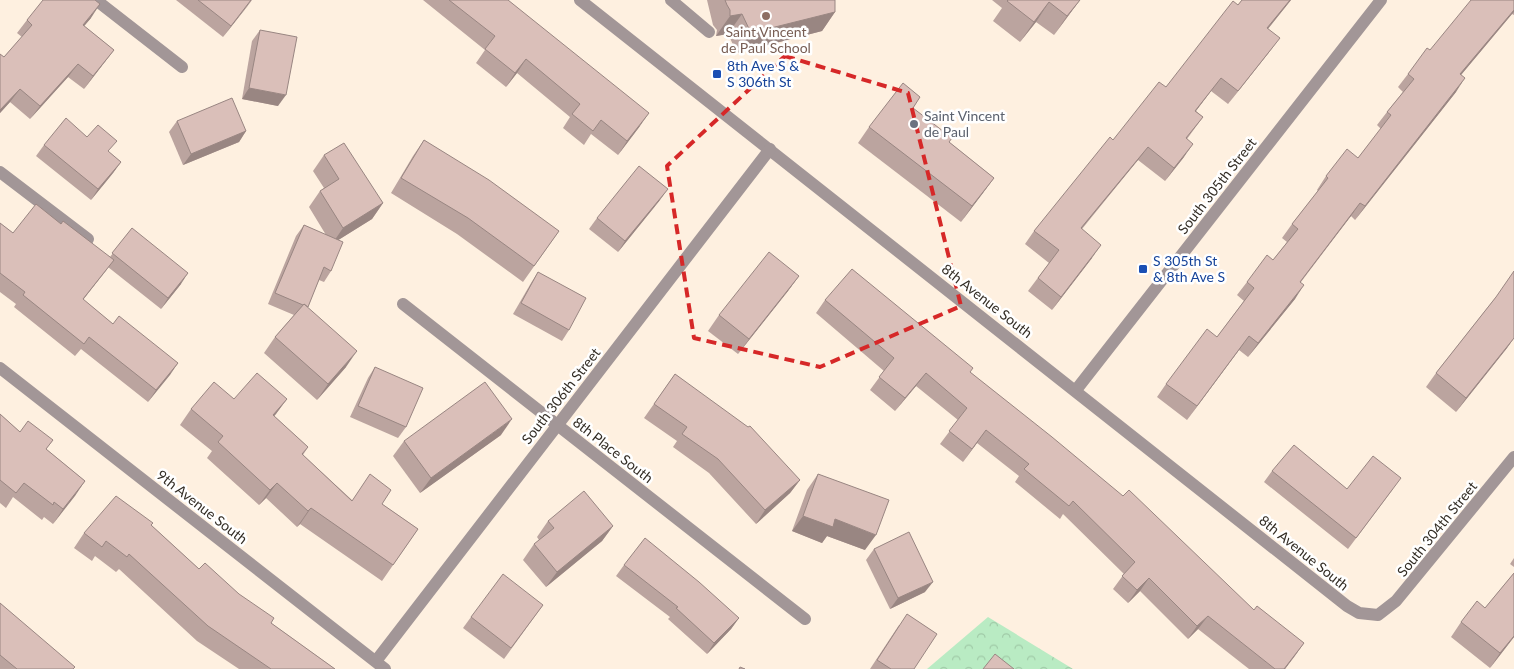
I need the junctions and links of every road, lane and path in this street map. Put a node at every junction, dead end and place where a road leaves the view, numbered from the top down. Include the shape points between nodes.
1 (96, 0) edge
2 (580, 0) edge
3 (671, 0) edge
4 (1381, 0) edge
5 (709, 32) dead end
6 (182, 67) dead end
7 (770, 150) junction
8 (0, 172) edge
9 (88, 239) edge
10 (403, 304) dead end
11 (0, 368) edge
12 (1076, 390) junction
13 (558, 425) junction
14 (1514, 457) edge
15 (1378, 615) joint
16 (805, 619) dead end
17 (381, 665) edge

1 - 6 street
2 - 7 street, 8th Avenue South
3 - 5 street
4 - 12 street, South 305th Street
7 - 12 street, 8th Avenue South
7 - 13 street, South 306th Street
8 - 9 street
10 - 13 street, 8th Place South
11 - 17 street, 9th Avenue South
12 - 15 street, 8th Avenue South via 1347,606 1358,613
13 - 16 street, 8th Place South
13 - 17 street, South 306th Street
14 - 15 street, South 304th Street via 1409,588

